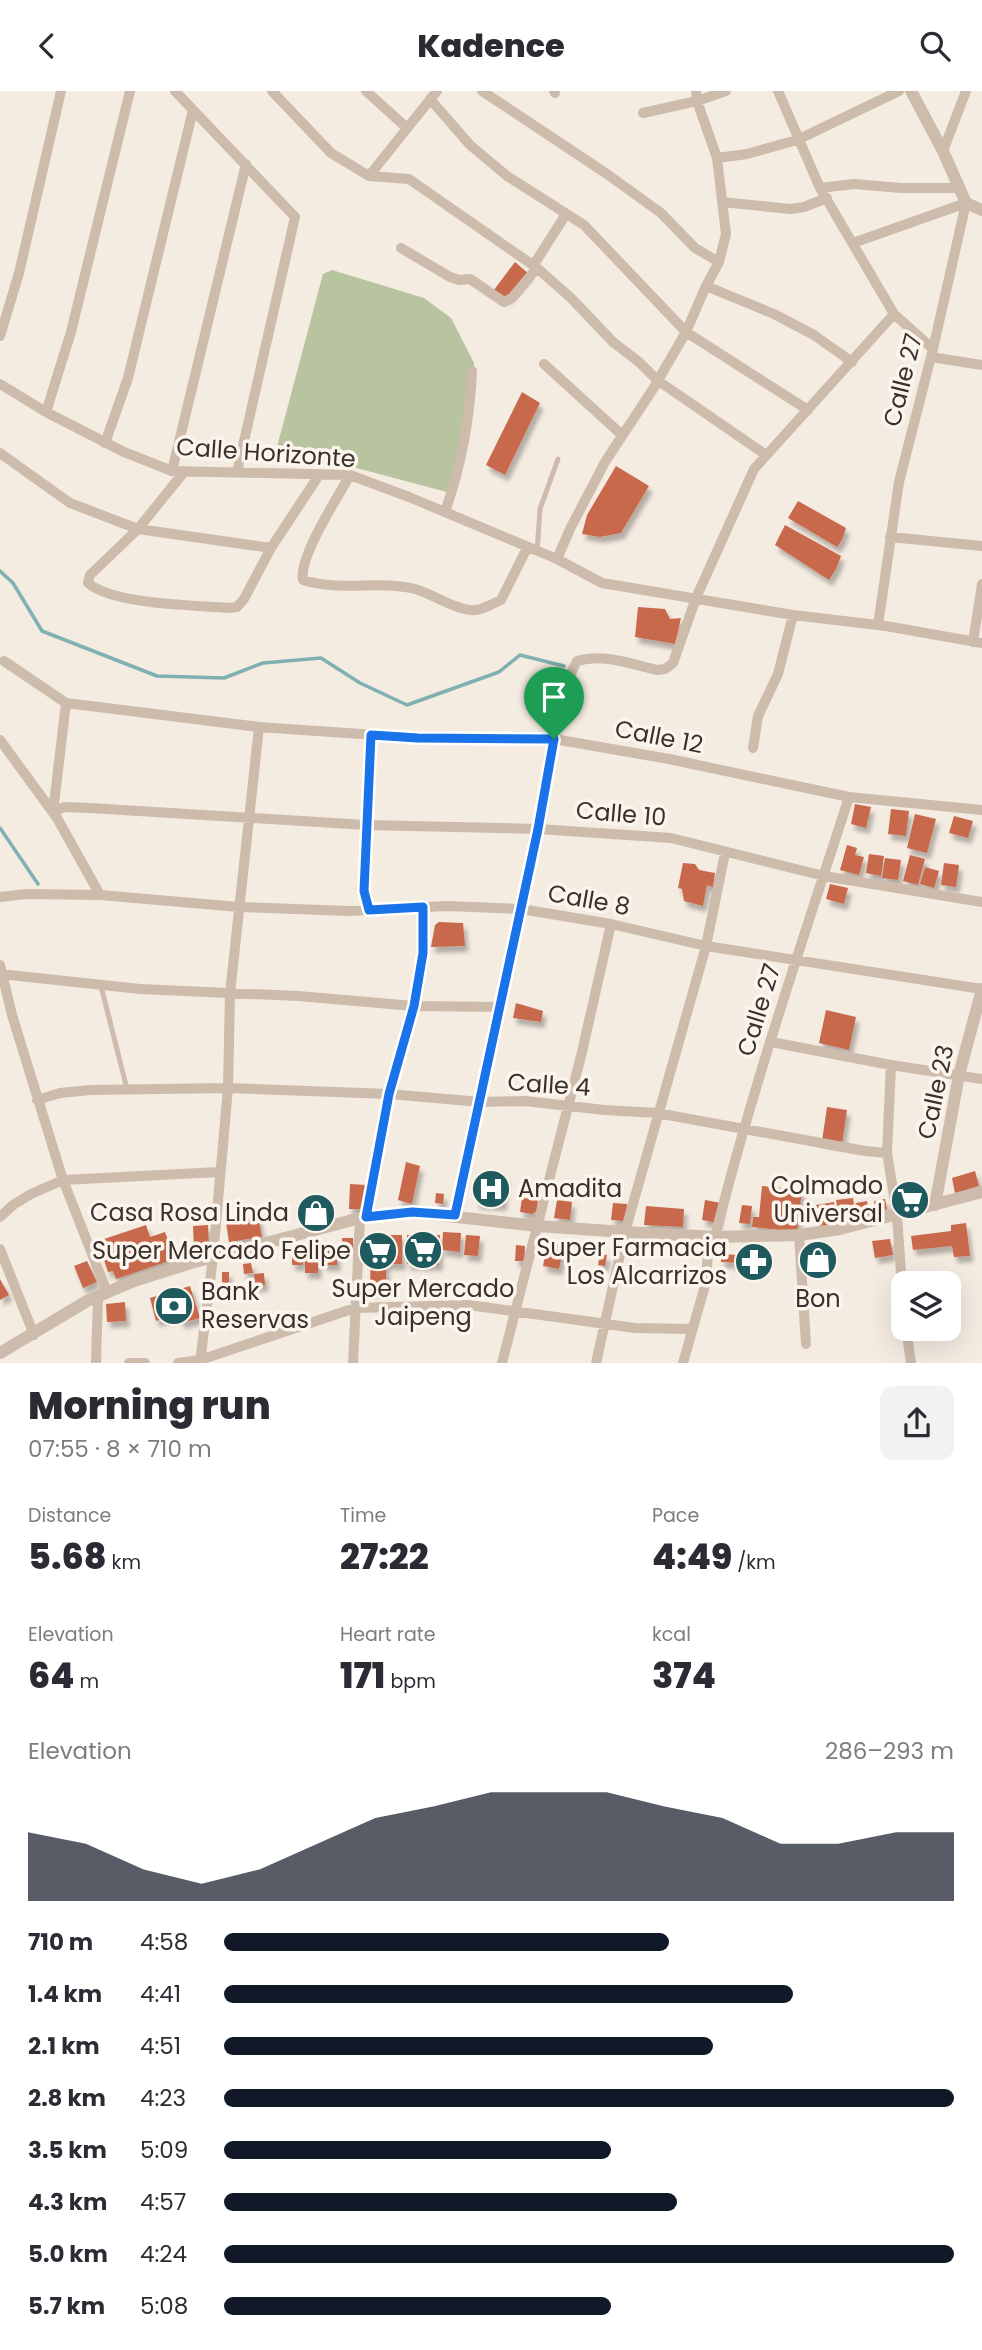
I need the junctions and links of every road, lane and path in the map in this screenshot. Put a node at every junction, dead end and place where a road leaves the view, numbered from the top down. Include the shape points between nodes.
1 (61, 91) edge
2 (130, 91) edge
3 (175, 91) edge
4 (272, 91) edge
5 (366, 91) edge
6 (482, 91) edge
7 (726, 91) edge
8 (778, 91) edge
9 (899, 91) edge
10 (911, 91) edge
11 (966, 91) edge
12 (434, 95) edge
13 (696, 96) edge
14 (193, 110) junction
15 (643, 113) dead end
16 (407, 128) junction
17 (797, 140) junction
18 (943, 151) junction
19 (717, 158) junction
20 (246, 164) junction
21 (369, 176) junction
22 (959, 188) junction
23 (823, 193) junction
24 (722, 202) junction
25 (966, 203) junction
26 (982, 210) edge
27 (566, 214) junction
28 (853, 243) junction
29 (401, 249) dead end
30 (719, 262) junction
31 (535, 267) junction
32 (706, 286) junction
33 (894, 314) junction
34 (686, 332) junction
35 (0, 336) edge
36 (932, 353) junction
37 (852, 362) junction
38 (544, 364) dead end
39 (982, 365) edge
40 (472, 370) dead end
41 (657, 380) junction
42 (0, 384) edge
43 (808, 410) junction
44 (46, 412) junction
45 (622, 435) junction
46 (105, 443) junction
47 (0, 453) edge
48 (766, 455) junction
49 (558, 459) dead end
50 (172, 471) junction
51 (184, 472) junction
52 (237, 472) junction
53 (319, 475) junction
54 (350, 475) junction
55 (445, 512) junction
56 (138, 529) junction
57 (890, 537) junction
58 (982, 546) edge
59 (271, 548) junction
60 (532, 550) junction
61 (557, 559) junction
62 (982, 584) edge
63 (696, 598) junction
64 (793, 615) junction
65 (878, 625) junction
66 (978, 643) edge
67 (4, 661) dead end
68 (66, 703) junction
69 (259, 727) junction
70 (371, 735) junction
71 (554, 739) junction
72 (0, 740) edge
73 (753, 748) dead end
74 (849, 797) junction
75 (982, 810) edge
76 (53, 812) junction
77 (250, 818) junction
78 (366, 825) junction
79 (538, 829) junction
80 (725, 853) junction
81 (824, 876) junction
82 (100, 895) junction
83 (0, 897) edge
84 (982, 902) edge
85 (239, 907) junction
86 (423, 907) junction
87 (521, 909) junction
88 (369, 910) junction
89 (611, 924) junction
90 (706, 946) junction
91 (796, 958) junction
92 (1, 971) edge
93 (101, 986) junction
94 (982, 989) edge
95 (230, 993) junction
96 (414, 1006) junction
97 (501, 1007) junction
98 (771, 1042) junction
99 (891, 1065) junction
100 (960, 1075) junction
101 (982, 1079) edge
102 (228, 1088) junction
103 (127, 1089) junction
104 (389, 1094) junction
105 (37, 1100) junction
106 (480, 1102) junction
107 (568, 1107) junction
108 (657, 1112) junction
109 (744, 1129) junction
110 (887, 1153) junction
111 (219, 1172) junction
112 (63, 1180) junction
113 (982, 1192) edge
114 (982, 1199) edge
115 (935, 1205) junction
116 (455, 1215) junction
117 (897, 1215) junction
118 (0, 1217) edge
119 (363, 1217) junction
120 (537, 1226) junction
121 (625, 1232) junction
122 (799, 1235) junction
123 (712, 1236) junction
124 (0, 1249) edge
125 (213, 1257) junction
126 (901, 1271) edge
127 (103, 1294) junction
128 (355, 1308) junction
129 (516, 1310) junction
130 (603, 1322) junction
131 (691, 1329) junction
132 (34, 1335) junction
133 (908, 1341) edge
134 (806, 1344) dead end
135 (0, 1353) edge
136 (200, 1361) edge
137 (96, 1363) edge
138 (129, 1363) edge
139 (145, 1363) edge
140 (178, 1363) edge
141 (353, 1363) edge
142 (502, 1363) edge
143 (596, 1363) edge
144 (683, 1363) edge
145 (911, 1363) edge

1 - 35 street
2 - 44 street via 71,332
3 - 14 street
4 - 21 street via 331,153
5 - 16 street
6 - 30 street via 607,174 661,213 695,249
7 - 13 street
8 - 17 street
9 - 17 street
10 - 18 street
11 - 18 street
12 - 16 street
12 - 27 street via 470,145
13 - 15 street
13 - 19 street
14 - 20 street
14 - 46 street via 128,378
16 - 21 street
17 - 19 street
17 - 23 street
18 - 22 street
19 - 24 street
20 - 50 street
20 - 52 street via 295,217
21 - 31 street via 409,179
22 - 23 street via 854,184
22 - 25 street
23 - 24 street via 804,207 790,209
23 - 28 street
24 - 30 street via 726,234
25 - 26 street
25 - 28 street
25 - 36 street, Calle 27
27 - 31 street
27 - 34 street via 584,225
28 - 33 street
29 - 31 street via 450,277 470,279 504,302
30 - 32 street
31 - 41 street
32 - 34 street
32 - 37 street via 774,314
33 - 36 street
33 - 37 street
34 - 41 street
34 - 43 street
36 - 39 street
36 - 57 street, Calle 27
37 - 43 street
38 - 45 street
40 - 55 street via 457,477
41 - 45 street
41 - 48 street
42 - 44 street, Calle Horizonte
43 - 48 street
44 - 46 street, Calle Horizonte
45 - 61 street
46 - 50 street, Calle Horizonte
47 - 56 street via 70,503
48 - 63 street via 754,470
49 - 60 lane via 540,509
50 - 51 street, Calle Horizonte
51 - 52 street, Calle Horizonte
51 - 56 street
52 - 53 street, Calle Horizonte
53 - 54 street, Calle Horizonte
53 - 59 street
54 - 55 street, Calle Horizonte
54 - 60 street via 306,557 303,580 341,587 416,589 478,610 502,600
55 - 60 street, Calle Horizonte
56 - 59 street
56 - 59 street via 90,575 88,583 96,590 136,600 237,607
57 - 58 street
57 - 65 street, Calle 27
60 - 61 street, Calle Horizonte
61 - 63 street, Calle Horizonte via 602,583
62 - 66 street
63 - 64 street, Calle Horizonte
63 - 71 street via 673,663 665,669 604,658 577,661 559,697
64 - 65 street, Calle Horizonte
64 - 73 street via 778,674 758,716
65 - 66 street, Calle Horizonte
67 - 68 street, Calle 12
68 - 69 street, Calle 12
68 - 76 street
69 - 70 street, Calle 12
69 - 77 street
70 - 71 street, Calle 12
70 - 78 street
71 - 74 street, Calle 12
71 - 79 street
72 - 76 street
74 - 75 street, Calle 12
74 - 81 street, Calle 27
76 - 77 street, Calle 10 via 64,807
76 - 82 street
77 - 78 street, Calle 10
77 - 85 street
78 - 79 street, Calle 10
78 - 88 street via 364,891
79 - 80 street, Calle 10 via 671,838
79 - 87 street
80 - 81 street, Calle 10
80 - 90 street
81 - 84 street, Calle 10
81 - 91 street, Calle 27
82 - 83 street, Calle 8
82 - 85 street, Calle 8
85 - 88 street, Calle 8
85 - 95 street
86 - 87 street, Calle 8
86 - 88 street, Calle 8
86 - 96 street via 423,953
87 - 89 street, Calle 8
87 - 97 street
89 - 90 street, Calle 8
89 - 107 street
90 - 91 street, Calle 8
90 - 108 street
91 - 94 street, Calle 8
91 - 98 street, Calle 27
92 - 93 street
92 - 105 street
93 - 95 street
93 - 103 lane
94 - 100 street, Calle 23
95 - 96 street
95 - 102 street
96 - 97 street
96 - 104 street
97 - 106 street
98 - 99 street
98 - 109 street, Calle 27
99 - 100 street
99 - 110 street
100 - 101 street
100 - 115 street, Calle 23
102 - 103 street, Calle 4
102 - 104 street, Calle 4
102 - 111 street
103 - 105 street, Calle 4 via 60,1093
104 - 106 street, Calle 4
104 - 119 street
105 - 112 street
106 - 107 street, Calle 4 via 525,1101
106 - 116 street
107 - 108 street, Calle 4
107 - 120 street
108 - 109 street, Calle 4
108 - 121 street
109 - 110 street, Calle 4
109 - 123 street, Calle 27
110 - 117 street
111 - 112 street
111 - 125 street
112 - 118 street via 31,1194
112 - 127 street
113 - 114 street
113 - 115 street
115 - 117 street
116 - 119 street via 412,1212
116 - 120 street
117 - 122 street
117 - 126 street
119 - 125 street
119 - 128 street
120 - 121 street
120 - 129 street
121 - 123 street
121 - 130 street
122 - 123 street
122 - 134 street
123 - 131 street, Calle 27 via 706,1282
124 - 132 street
125 - 127 street
125 - 136 street
127 - 132 street
127 - 137 street
128 - 129 street via 469,1305
128 - 136 street
128 - 141 street
129 - 130 street
129 - 142 street
130 - 131 street
130 - 143 street
131 - 144 street, Calle 27
132 - 135 street
133 - 145 street
136 - 140 street
138 - 139 street

